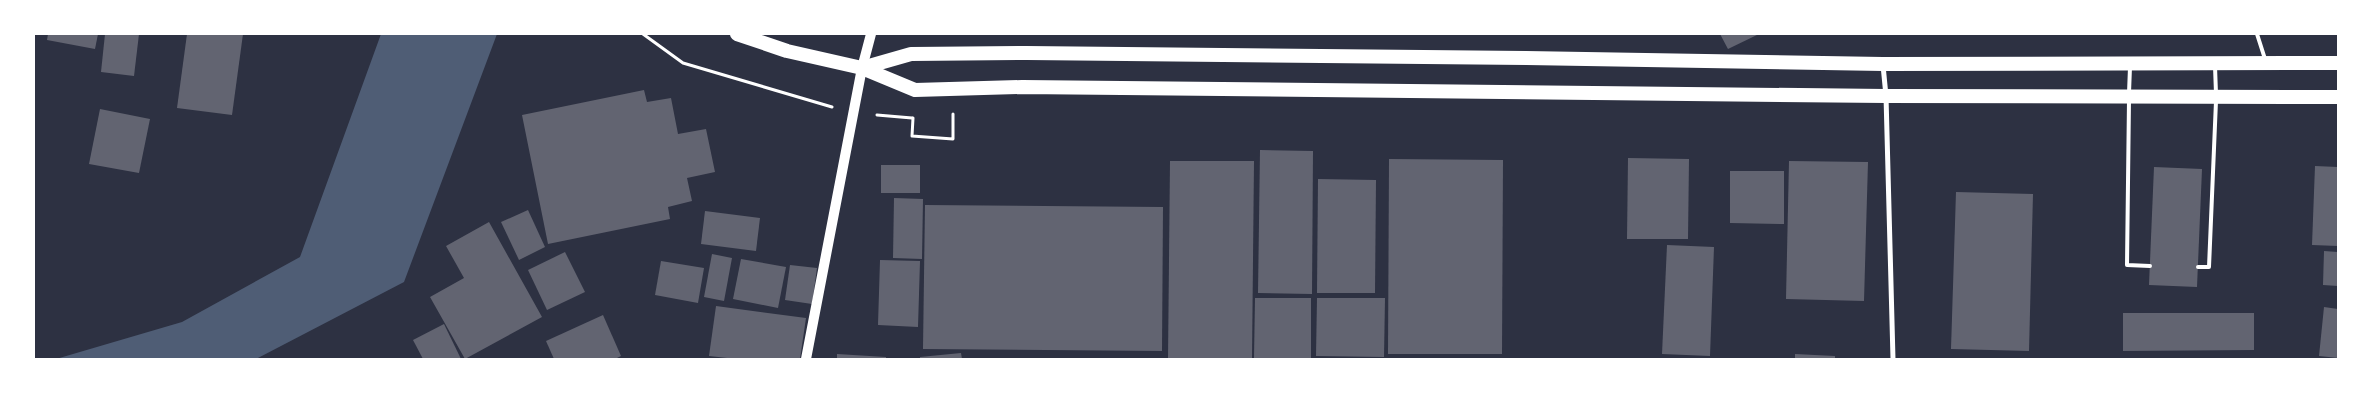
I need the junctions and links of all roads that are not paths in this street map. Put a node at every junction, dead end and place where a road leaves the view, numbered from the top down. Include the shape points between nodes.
1 (737, 34) edge
2 (871, 34) edge
3 (2257, 34) edge
4 (2338, 63) edge
5 (1883, 64) junction
6 (2214, 64) junction
7 (2267, 64) junction
8 (2130, 65) junction
9 (862, 68) junction
10 (1886, 96) junction
11 (2338, 96) edge
12 (2129, 97) junction
13 (2217, 97) junction
14 (2150, 266) dead end
15 (2198, 267) dead end
16 (806, 359) edge
17 (1894, 359) edge

1 - 9 highway via 787,51
2 - 9 main road
3 - 7 lane
4 - 7 highway
5 - 8 highway
5 - 9 highway via 1027,53 911,54
5 - 10 street
6 - 7 highway
6 - 8 highway
6 - 13 lane
8 - 12 lane
9 - 10 highway via 915,90 1031,87
9 - 16 main road
10 - 12 highway
10 - 17 street
11 - 13 highway
12 - 13 highway
12 - 14 lane via 2127,265
13 - 15 lane via 2209,267

